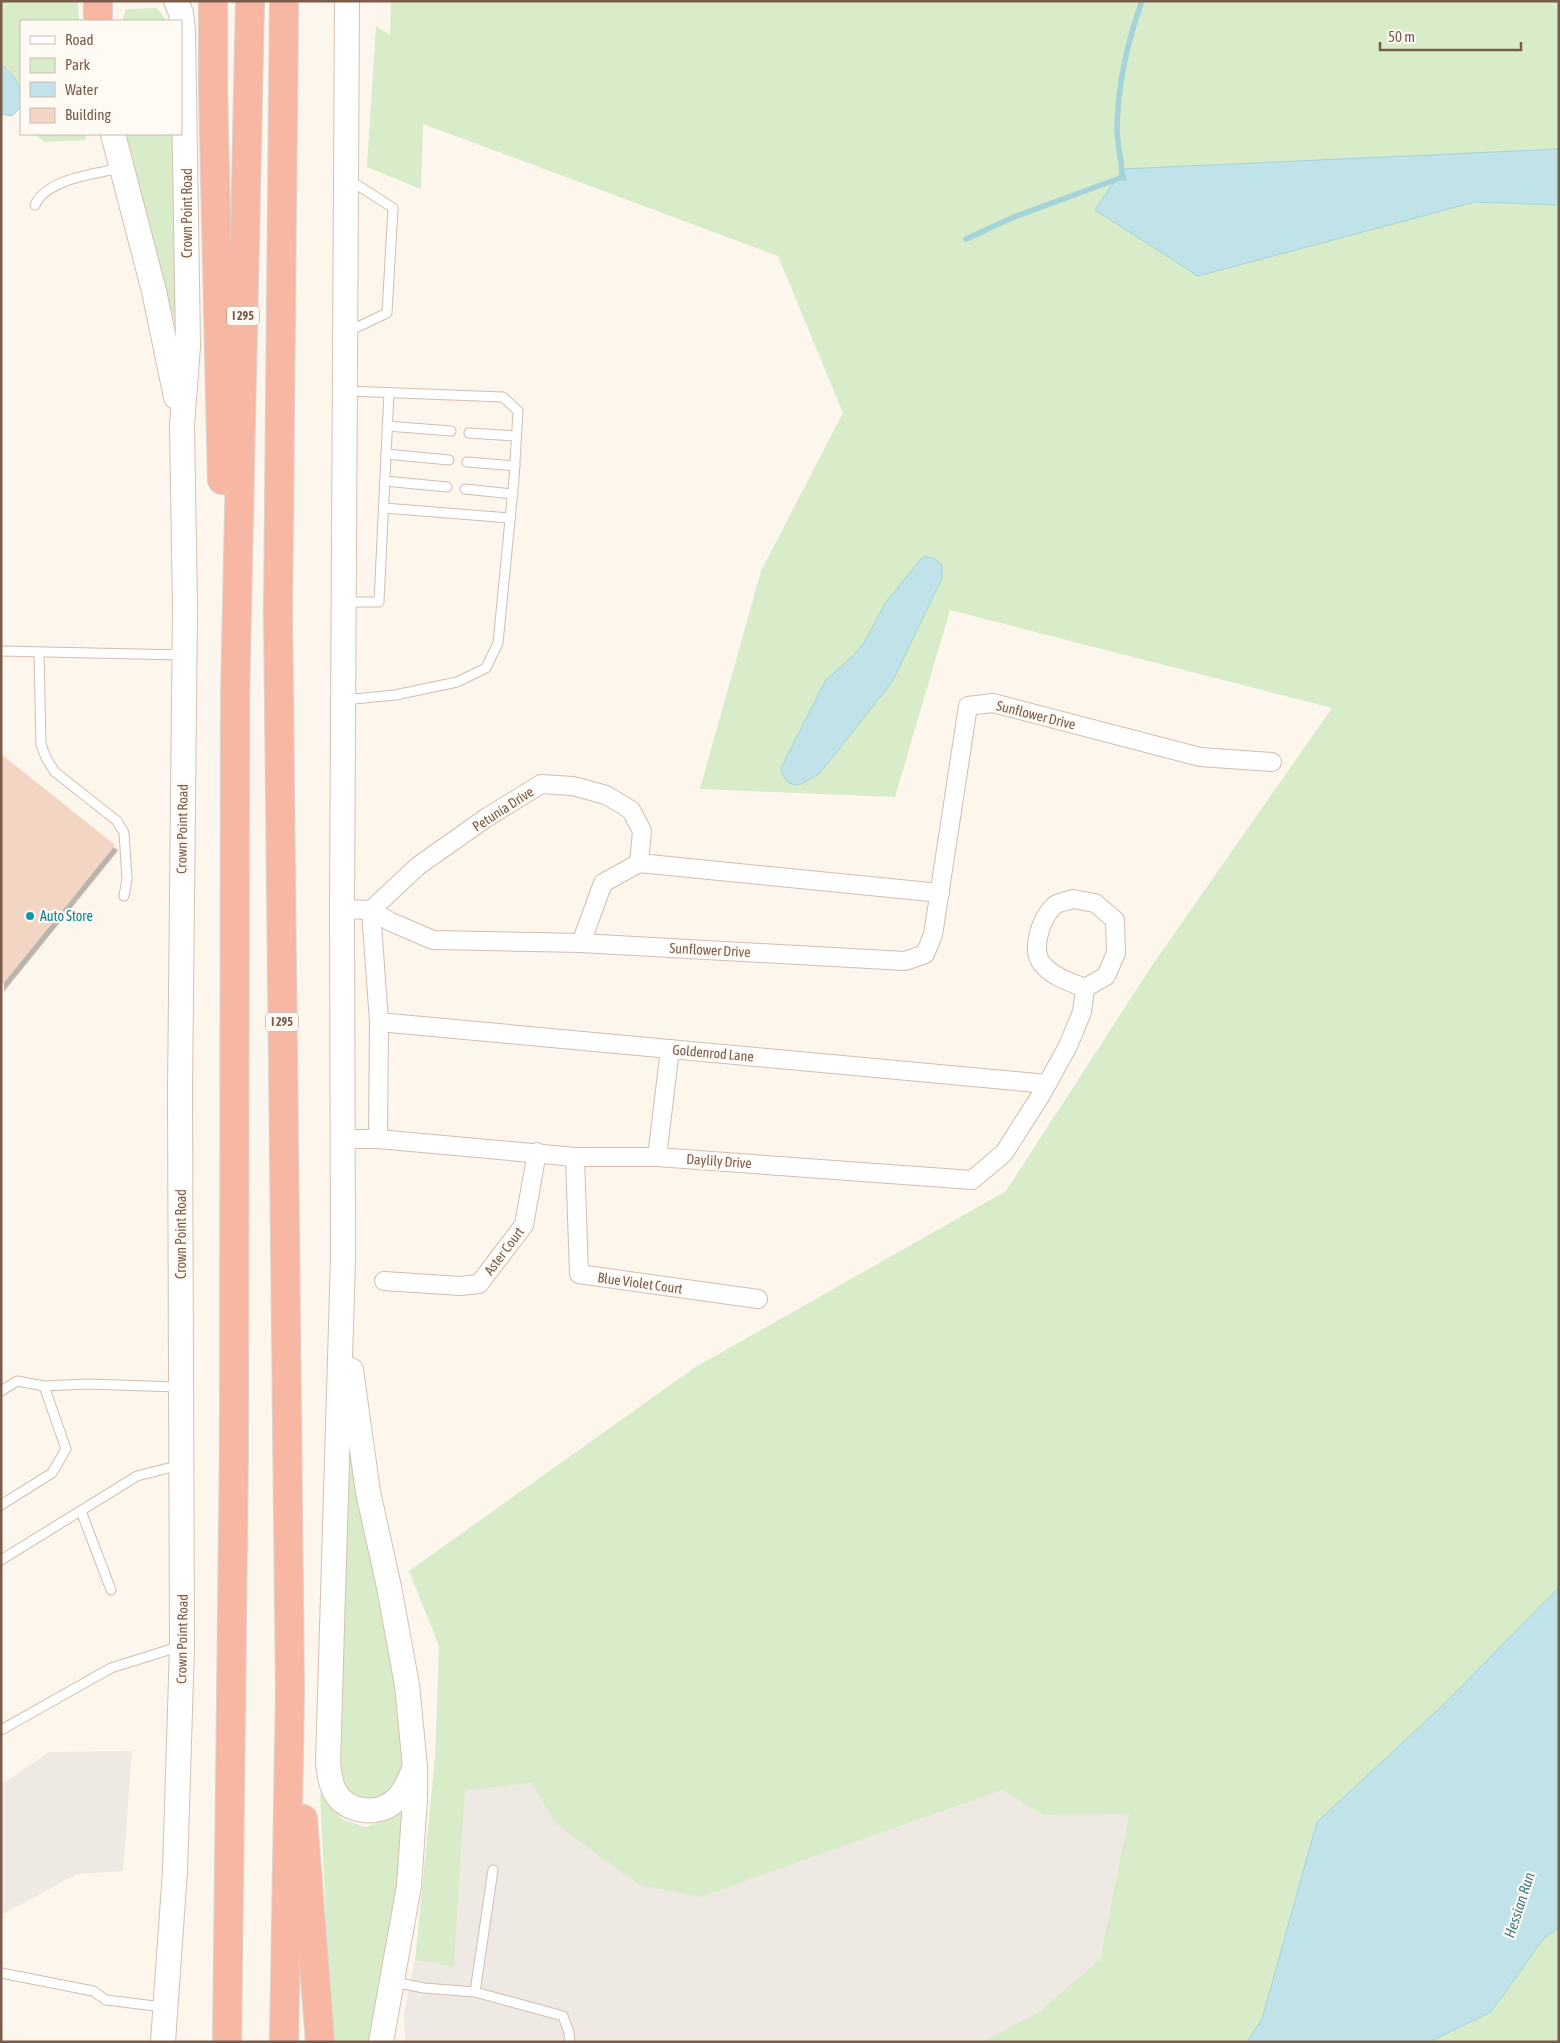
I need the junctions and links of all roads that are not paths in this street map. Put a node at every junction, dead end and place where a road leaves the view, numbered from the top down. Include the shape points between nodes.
1 (176, 1) edge
2 (213, 1) edge
3 (250, 1) edge
4 (284, 1) edge
5 (347, 1) edge
6 (182, 20) edge
7 (182, 22) edge
8 (113, 135) edge
9 (121, 168) junction
10 (346, 178) junction
11 (35, 205) dead end
12 (345, 333) junction
13 (345, 391) junction
14 (389, 393) junction
15 (182, 425) junction
16 (388, 426) junction
17 (451, 431) dead end
18 (469, 432) dead end
19 (516, 436) junction
20 (386, 454) junction
21 (449, 460) dead end
22 (467, 462) dead end
23 (515, 466) junction
24 (385, 481) junction
25 (447, 487) dead end
26 (465, 489) dead end
27 (512, 494) junction
28 (384, 508) junction
29 (510, 518) junction
30 (344, 602) junction
31 (236, 632) junction
32 (1, 651) edge
33 (39, 652) junction
34 (184, 656) junction
35 (343, 700) junction
36 (1272, 762) dead end
37 (639, 863) junction
38 (940, 893) junction
39 (124, 896) dead end
40 (342, 909) junction
41 (371, 910) junction
42 (581, 943) junction
43 (1085, 988) junction
44 (379, 1022) junction
45 (670, 1049) junction
46 (1047, 1084) junction
47 (343, 1139) junction
48 (378, 1139) junction
49 (537, 1152) junction
50 (575, 1157) junction
51 (657, 1157) junction
52 (384, 1281) dead end
53 (758, 1299) dead end
54 (342, 1304) junction
55 (44, 1386) junction
56 (182, 1387) junction
57 (1, 1391) edge
58 (183, 1465) junction
59 (1, 1505) edge
60 (81, 1511) junction
61 (1, 1560) edge
62 (111, 1590) dead end
63 (289, 1610) junction
64 (182, 1646) junction
65 (1, 1730) edge
66 (415, 1767) junction
67 (493, 1870) dead end
68 (1, 1973) edge
69 (391, 1982) junction
70 (475, 1992) junction
71 (166, 2008) junction
72 (164, 2042) edge
73 (227, 2042) edge
74 (284, 2042) edge
75 (320, 2042) edge
76 (381, 2042) edge
77 (570, 2042) edge

1 - 6 main road, Crown Point Road
2 - 31 highway via 223,505 221,585
3 - 31 highway, I 295
4 - 63 highway, I 295 via 278,613
5 - 10 main road
7 - 15 main road, Crown Point Road via 188,346
8 - 9 main road, Crown Point Road
9 - 11 lane via 62,182 39,195
9 - 15 main road, Crown Point Road via 154,291
10 - 12 main road
10 - 12 lane via 393,208 387,313
12 - 13 main road
13 - 14 lane
13 - 30 main road
14 - 16 lane
14 - 19 lane via 503,398 518,411
15 - 34 main road, Crown Point Road
16 - 17 lane
16 - 20 lane
18 - 19 lane
19 - 23 lane
20 - 21 lane
20 - 24 lane
22 - 23 lane
23 - 27 lane
24 - 25 lane
24 - 28 lane
26 - 27 lane
27 - 29 lane
28 - 29 lane
28 - 30 lane via 379,602
29 - 35 lane via 498,643 486,668 457,682 395,695
30 - 35 main road
31 - 73 highway, I 295 via 234,1448
32 - 33 lane
33 - 34 lane
33 - 39 lane via 41,744 55,772 117,821 124,833 127,879
34 - 56 main road, Crown Point Road via 180,1092
35 - 40 main road
36 - 38 street, Sunflower Drive via 1200,757 993,703 968,706
37 - 38 street
37 - 41 street, Petunia Drive via 642,831 631,810 606,795 573,786 541,784 418,866
37 - 42 street via 603,883
38 - 42 street, Sunflower Drive via 933,934 925,954 904,961
40 - 41 street, Sunflower Drive
40 - 47 main road
41 - 42 street, Sunflower Drive via 434,940
41 - 44 street
43 - 43 street via 1060,979 1042,965 1036,950 1041,926 1055,905 1073,899 1095,903 1115,920 1116,953 1106,976
43 - 46 street, Daylily Drive via 1082,1012
44 - 45 street, Goldenrod Lane
44 - 48 street
45 - 46 street, Goldenrod Lane
45 - 51 street
46 - 51 street, Daylily Drive via 1004,1153 972,1180
47 - 48 street, Daylily Drive
47 - 54 main road
48 - 49 street, Daylily Drive
49 - 50 street, Daylily Drive
49 - 52 street, Aster Court via 524,1226 480,1284 461,1286
50 - 51 street, Daylily Drive
50 - 53 street, Blue Violet Court via 579,1274
54 - 66 main road via 368,1492 407,1685
54 - 66 main road via 328,1763 334,1791 340,1799 348,1806 367,1811 390,1805 398,1798
55 - 56 lane
55 - 57 lane via 17,1381
55 - 59 lane via 66,1449 52,1473
56 - 58 main road, Crown Point Road
58 - 60 lane via 137,1476
58 - 64 main road, Crown Point Road
60 - 61 lane
60 - 62 lane
63 - 74 highway, I 295
63 - 75 highway
64 - 65 lane via 111,1668
64 - 71 main road, Crown Point Road via 175,1871
66 - 69 main road via 409,1886
67 - 70 lane
68 - 71 lane via 93,1991 106,2000
69 - 70 lane
69 - 76 main road
70 - 77 lane via 563,2016
71 - 72 main road, Crown Point Road

